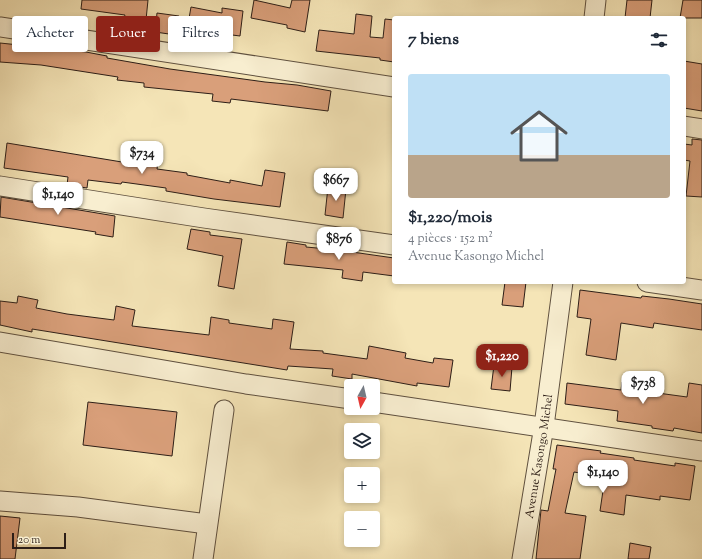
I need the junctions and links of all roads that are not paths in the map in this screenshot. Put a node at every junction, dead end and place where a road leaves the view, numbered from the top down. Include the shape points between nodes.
1 (596, 0) edge
2 (594, 16) edge
3 (0, 27) edge
4 (392, 87) edge
5 (686, 126) edge
6 (702, 129) edge
7 (0, 186) edge
8 (392, 245) edge
9 (563, 284) edge
10 (661, 284) edge
11 (702, 290) edge
12 (0, 342) edge
13 (344, 398) edge
14 (380, 403) edge
15 (224, 410) dead end
16 (544, 426) junction
17 (702, 450) edge
18 (0, 501) edge
19 (207, 524) junction
20 (203, 559) edge
21 (522, 559) edge

1 - 2 street
3 - 4 street
5 - 6 street
7 - 8 street
9 - 16 street, Avenue Kasongo Michel
10 - 11 street
12 - 13 street
14 - 16 street
15 - 19 street
16 - 17 street
16 - 21 street, Avenue Kasongo Michel
18 - 19 street via 78,507
19 - 20 street

